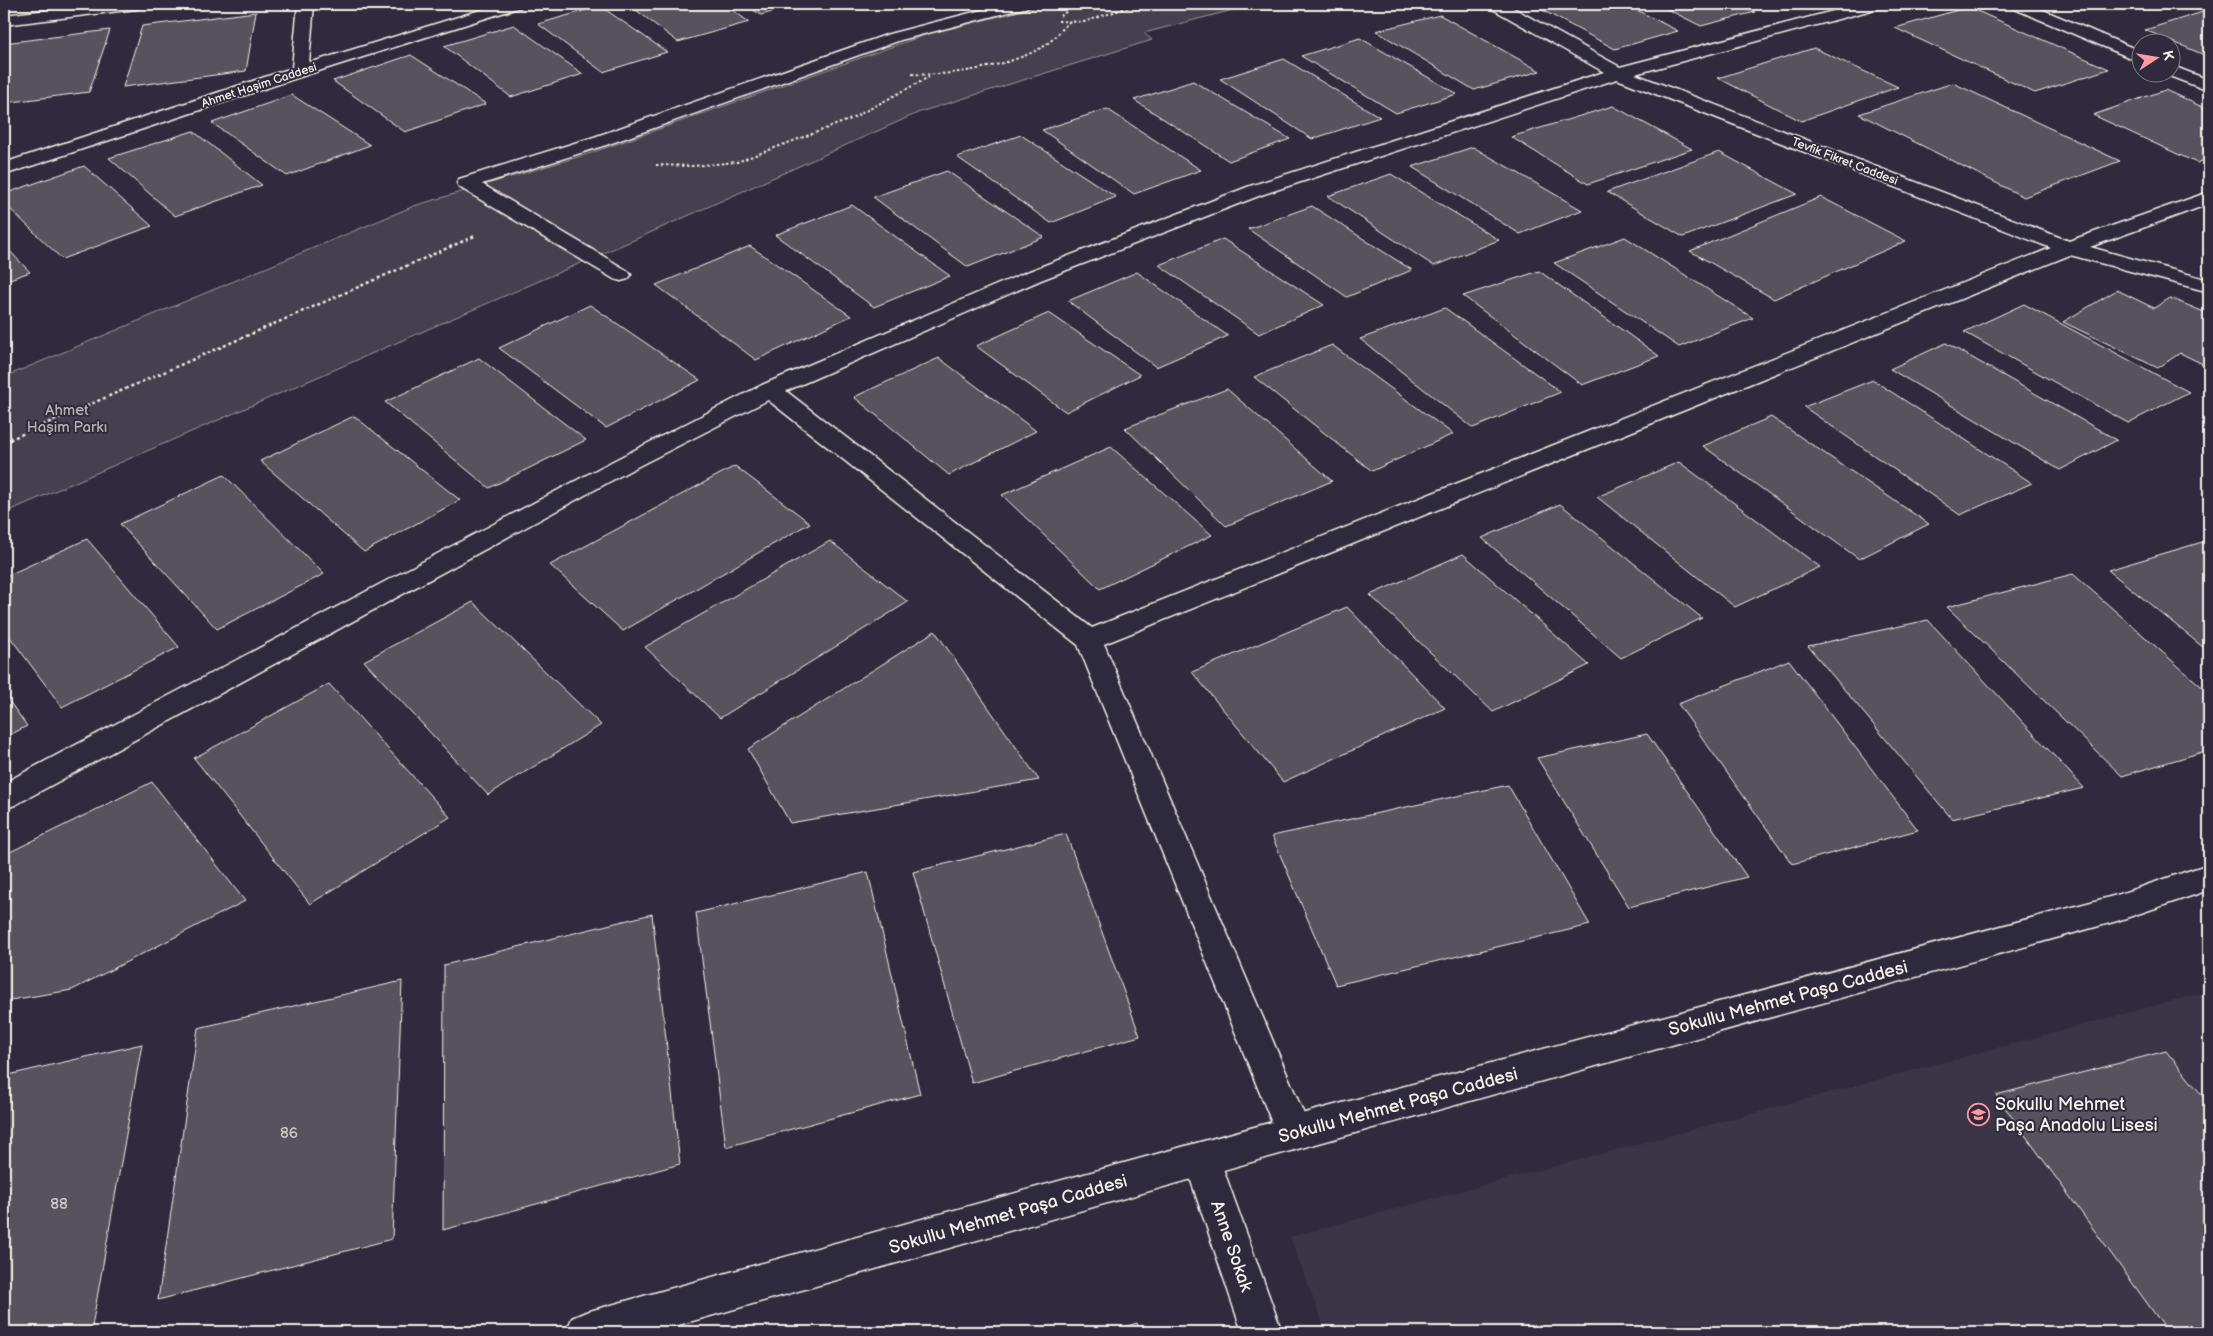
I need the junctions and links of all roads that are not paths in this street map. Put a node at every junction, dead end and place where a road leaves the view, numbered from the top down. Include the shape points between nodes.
1 (136, 4) edge
2 (306, 4) edge
3 (514, 4) edge
4 (1022, 4) edge
5 (1495, 4) edge
6 (1878, 4) edge
7 (2016, 4) edge
8 (4, 20) edge
9 (2130, 53) edge
10 (300, 71) junction
11 (1618, 73) junction
12 (2180, 74) edge
13 (2209, 86) edge
14 (4, 169) edge
15 (2209, 198) edge
16 (2069, 248) junction
17 (621, 275) dead end
18 (2209, 286) edge
19 (770, 390) junction
20 (1089, 640) junction
21 (4, 797) edge
22 (2209, 877) edge
23 (1294, 1133) junction
24 (1202, 1160) junction
25 (586, 1332) edge
26 (1262, 1332) edge

1 - 8 street
2 - 10 street
3 - 10 street, Ahmet Haşim Caddesi
4 - 17 street via 894,37 600,141 466,183
5 - 11 street, Tevfik Fikret Caddesi
6 - 11 street
7 - 9 street
10 - 14 street, Ahmet Haşim Caddesi
11 - 16 street, Tevfik Fikret Caddesi
11 - 19 street via 1257,190 1034,276
12 - 13 street
15 - 16 street
16 - 18 street, Tevfik Fikret Caddesi
16 - 20 street
19 - 20 street
19 - 21 street via 615,469
20 - 23 street
22 - 23 street, Sokullu Mehmet Paşa Caddesi via 2117,908
23 - 24 street, Sokullu Mehmet Paşa Caddesi
24 - 25 street, Sokullu Mehmet Paşa Caddesi
24 - 26 street, Anne Sokak

